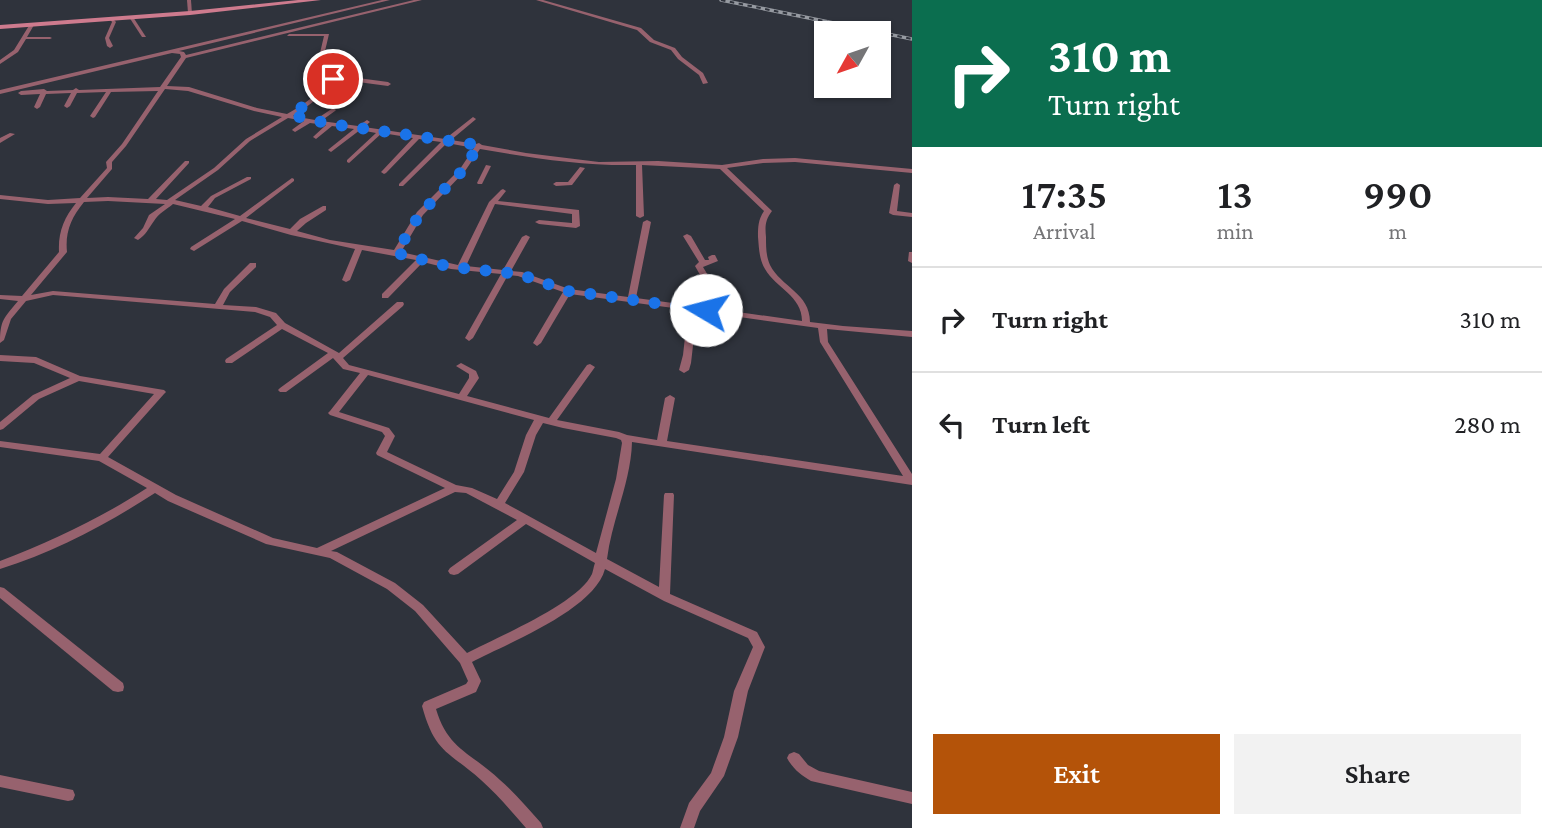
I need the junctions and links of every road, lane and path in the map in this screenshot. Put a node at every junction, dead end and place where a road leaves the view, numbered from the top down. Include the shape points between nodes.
1 (189, 0) edge
2 (315, 0) edge
3 (388, 0) edge
4 (419, 0) edge
5 (538, 0) edge
6 (190, 13) junction
7 (131, 18) junction
8 (112, 19) junction
9 (32, 25) junction
10 (0, 27) edge
11 (274, 35) junction
12 (144, 36) dead end
13 (23, 38) junction
14 (50, 38) dead end
15 (110, 46) dead end
16 (173, 51) junction
17 (343, 54) dead end
18 (184, 57) junction
19 (0, 62) edge
20 (705, 83) dead end
21 (388, 84) dead end
22 (162, 88) junction
23 (76, 90) junction
24 (110, 90) junction
25 (44, 91) junction
26 (0, 93) edge
27 (67, 106) dead end
28 (37, 107) dead end
29 (333, 110) dead end
30 (291, 115) junction
31 (93, 116) dead end
32 (472, 119) dead end
33 (313, 121) junction
34 (367, 122) dead end
35 (331, 124) junction
36 (357, 128) junction
37 (295, 130) dead end
38 (380, 132) junction
39 (12, 134) dead end
40 (316, 137) dead end
41 (417, 137) junction
42 (0, 141) edge
43 (446, 141) junction
44 (479, 145) junction
45 (331, 150) dead end
46 (349, 161) dead end
47 (187, 162) dead end
48 (639, 163) junction
49 (488, 166) dead end
50 (722, 167) junction
51 (582, 168) dead end
52 (912, 171) edge
53 (384, 172) dead end
54 (249, 178) dead end
55 (292, 180) dead end
56 (480, 183) dead end
57 (556, 184) dead end
58 (401, 185) dead end
59 (897, 186) dead end
60 (503, 191) dead end
61 (0, 197) edge
62 (151, 200) junction
63 (80, 201) junction
64 (170, 202) junction
65 (493, 202) junction
66 (203, 208) junction
67 (323, 208) dead end
68 (912, 215) edge
69 (238, 218) junction
70 (538, 222) dead end
71 (291, 233) junction
72 (688, 236) dead end
73 (526, 237) dead end
74 (138, 238) dead end
75 (359, 248) junction
76 (194, 249) dead end
77 (396, 253) junction
78 (912, 254) edge
79 (712, 257) dead end
80 (421, 260) junction
81 (912, 261) edge
82 (703, 263) junction
83 (253, 265) dead end
84 (461, 268) junction
85 (506, 273) junction
86 (346, 280) dead end
87 (568, 291) junction
88 (385, 296) dead end
89 (0, 297) edge
90 (26, 299) junction
91 (632, 299) junction
92 (400, 304) dead end
93 (219, 305) junction
94 (693, 308) junction
95 (706, 310) junction
96 (806, 324) junction
97 (282, 325) junction
98 (822, 326) junction
99 (912, 334) edge
100 (469, 338) dead end
101 (0, 340) edge
102 (537, 343) dead end
103 (336, 355) junction
104 (0, 358) edge
105 (229, 361) dead end
106 (461, 366) dead end
107 (590, 367) dead end
108 (684, 370) dead end
109 (366, 372) junction
110 (78, 378) junction
111 (283, 390) dead end
112 (463, 396) junction
113 (670, 398) dead end
114 (546, 420) junction
115 (0, 427) edge
116 (625, 438) junction
117 (662, 442) junction
118 (0, 444) edge
119 (103, 458) junction
120 (911, 481) edge
121 (454, 488) junction
122 (154, 489) junction
123 (669, 495) dead end
124 (498, 505) junction
125 (524, 520) junction
126 (318, 552) junction
127 (599, 561) junction
128 (0, 565) edge
129 (454, 571) dead end
130 (0, 591) edge
131 (664, 596) junction
132 (465, 660) junction
133 (118, 687) dead end
134 (794, 758) dead end
135 (0, 781) edge
136 (68, 795) dead end
137 (912, 798) edge
138 (536, 828) edge
139 (687, 828) edge

1 - 6 street
2 - 6 main road
3 - 16 street
4 - 11 street
5 - 20 street via 639,29 652,41 673,49
6 - 7 main road
7 - 8 main road
7 - 12 street
8 - 9 main road
8 - 15 street via 107,38
9 - 10 main road
9 - 13 street
11 - 17 street via 327,36 322,52
11 - 18 street
13 - 14 street
13 - 19 street via 16,51
16 - 18 street
16 - 26 street
18 - 22 street
21 - 30 street via 330,80 320,94
22 - 24 street
22 - 30 street via 189,89 256,110
22 - 63 street via 109,162 110,168
23 - 24 street
23 - 25 street
23 - 27 street
24 - 31 street
25 - 26 street
25 - 28 street
29 - 33 street
30 - 33 street
30 - 64 street via 248,140
32 - 43 street
33 - 35 street
33 - 37 street
34 - 36 street
35 - 36 street
35 - 40 street
36 - 38 street
36 - 45 street
38 - 41 street
38 - 46 street
39 - 42 street
41 - 43 street
41 - 53 street
43 - 44 street
43 - 58 street
44 - 48 street via 585,163
44 - 77 street via 463,170 420,214
47 - 62 street
48 - 50 street
48 - 91 street via 644,219
49 - 56 street
50 - 52 street via 795,160
50 - 96 street via 768,211 761,221 762,253 775,278 802,301 808,312
51 - 57 street via 570,184
54 - 66 street via 213,197
55 - 69 street
59 - 68 street via 893,213
60 - 65 street
61 - 63 street
62 - 63 street
62 - 64 street
63 - 90 street via 63,234 63,252
64 - 66 street
64 - 74 street
65 - 70 street via 576,212 576,226
65 - 84 street
66 - 69 street
67 - 71 street
69 - 71 street
69 - 76 street
71 - 75 street
72 - 82 street
73 - 85 street
75 - 77 street
75 - 86 street
77 - 80 street
78 - 81 street
79 - 82 street via 714,261
80 - 84 street
80 - 88 street
82 - 95 street via 699,266 708,282
83 - 93 street
84 - 85 street
85 - 87 street
85 - 100 street
87 - 91 street
87 - 102 street
89 - 90 street
90 - 93 street via 53,293
90 - 101 street via 7,319
91 - 94 street
92 - 103 street
93 - 97 street via 272,315
94 - 95 street
94 - 108 street
95 - 96 street
96 - 98 street
97 - 103 street
97 - 105 street
98 - 99 street
98 - 120 street via 824,342
103 - 109 street via 346,367
103 - 111 street
104 - 110 street via 36,360
106 - 112 street via 474,378
107 - 114 street
109 - 112 street
109 - 121 street via 333,413 386,430 390,436 382,453
110 - 115 street via 36,397
110 - 119 street via 161,392
112 - 114 street
113 - 117 street
114 - 116 street
114 - 124 street via 531,435 519,472
116 - 117 street
116 - 127 street via 623,481
117 - 120 street
118 - 119 street
119 - 122 street
121 - 124 street
121 - 126 street
122 - 126 street via 270,541
122 - 128 street via 110,518
123 - 131 street
124 - 125 street
125 - 127 street
125 - 129 street
126 - 132 street via 333,555 391,586 419,608
127 - 131 street
127 - 132 street via 598,576 566,604
130 - 133 street
131 - 139 street via 753,635 759,647 748,669 717,776 694,808
132 - 138 street via 475,681 471,688 429,705 432,722 455,755 492,781
134 - 137 street via 816,777
135 - 136 street

